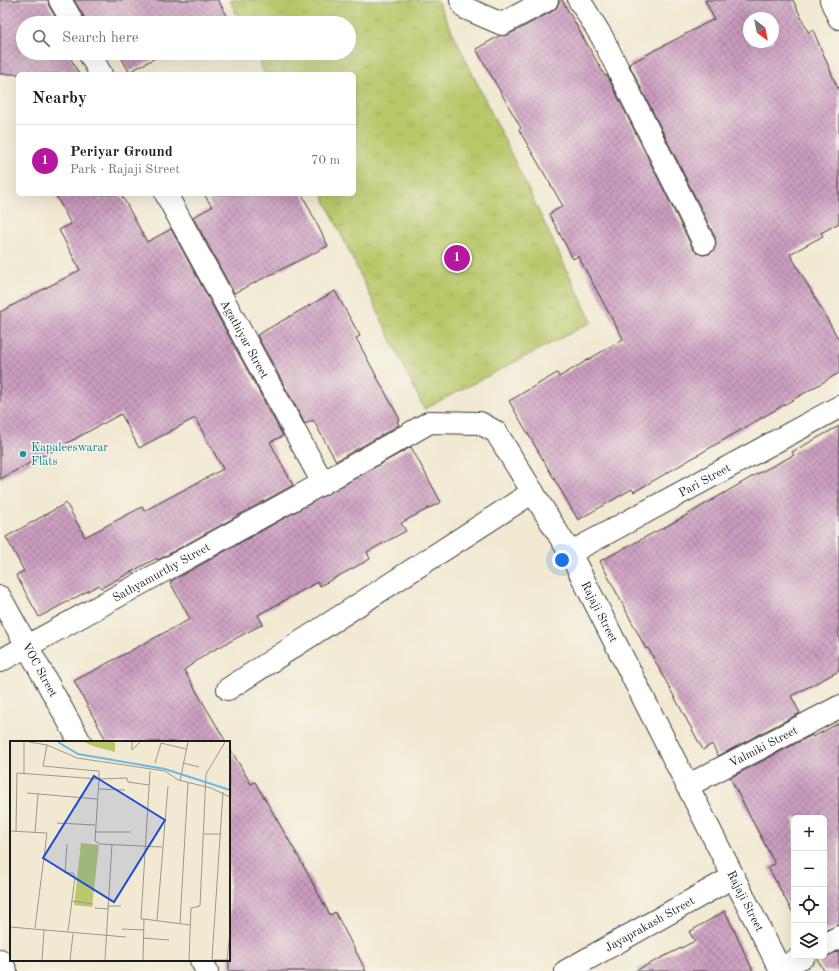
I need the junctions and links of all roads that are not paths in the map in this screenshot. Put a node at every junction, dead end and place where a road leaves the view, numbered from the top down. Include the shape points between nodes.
1 (60, 0) edge
2 (547, 0) edge
3 (578, 0) edge
4 (831, 0) edge
5 (463, 4) edge
6 (69, 16) edge
7 (839, 18) edge
8 (93, 60) edge
9 (100, 72) edge
10 (167, 196) edge
11 (704, 243) dead end
12 (839, 407) edge
13 (323, 483) junction
14 (533, 492) junction
15 (570, 553) junction
16 (0, 596) edge
17 (26, 646) junction
18 (0, 661) edge
19 (228, 688) dead end
20 (839, 707) edge
21 (79, 741) edge
22 (687, 786) junction
23 (732, 877) junction
24 (839, 937) edge
25 (827, 943) edge
26 (799, 959) edge
27 (0, 960) edge
28 (202, 961) edge
29 (779, 970) edge
30 (6, 971) edge
31 (207, 971) edge
32 (566, 971) edge

1 - 6 street
2 - 5 street via 502,24
3 - 11 street via 602,37
4 - 7 street
8 - 9 street
10 - 13 street, Agathiyar Street
12 - 15 street, Pari Street
13 - 14 street, Rajaji Street via 430,422 480,423 496,432
13 - 17 street, Sathyamurthy Street
14 - 15 street, Rajaji Street
14 - 19 street
15 - 22 street, Rajaji Street
16 - 17 street, VOC Street
17 - 18 street, Sathyamurthy Street
17 - 21 street, VOC Street
20 - 22 street, Valmiki Street
22 - 23 street, Rajaji Street
23 - 29 street, Rajaji Street
23 - 32 street, Jayaprakash Street
24 - 25 street
26 - 29 street
27 - 30 street
28 - 31 street

